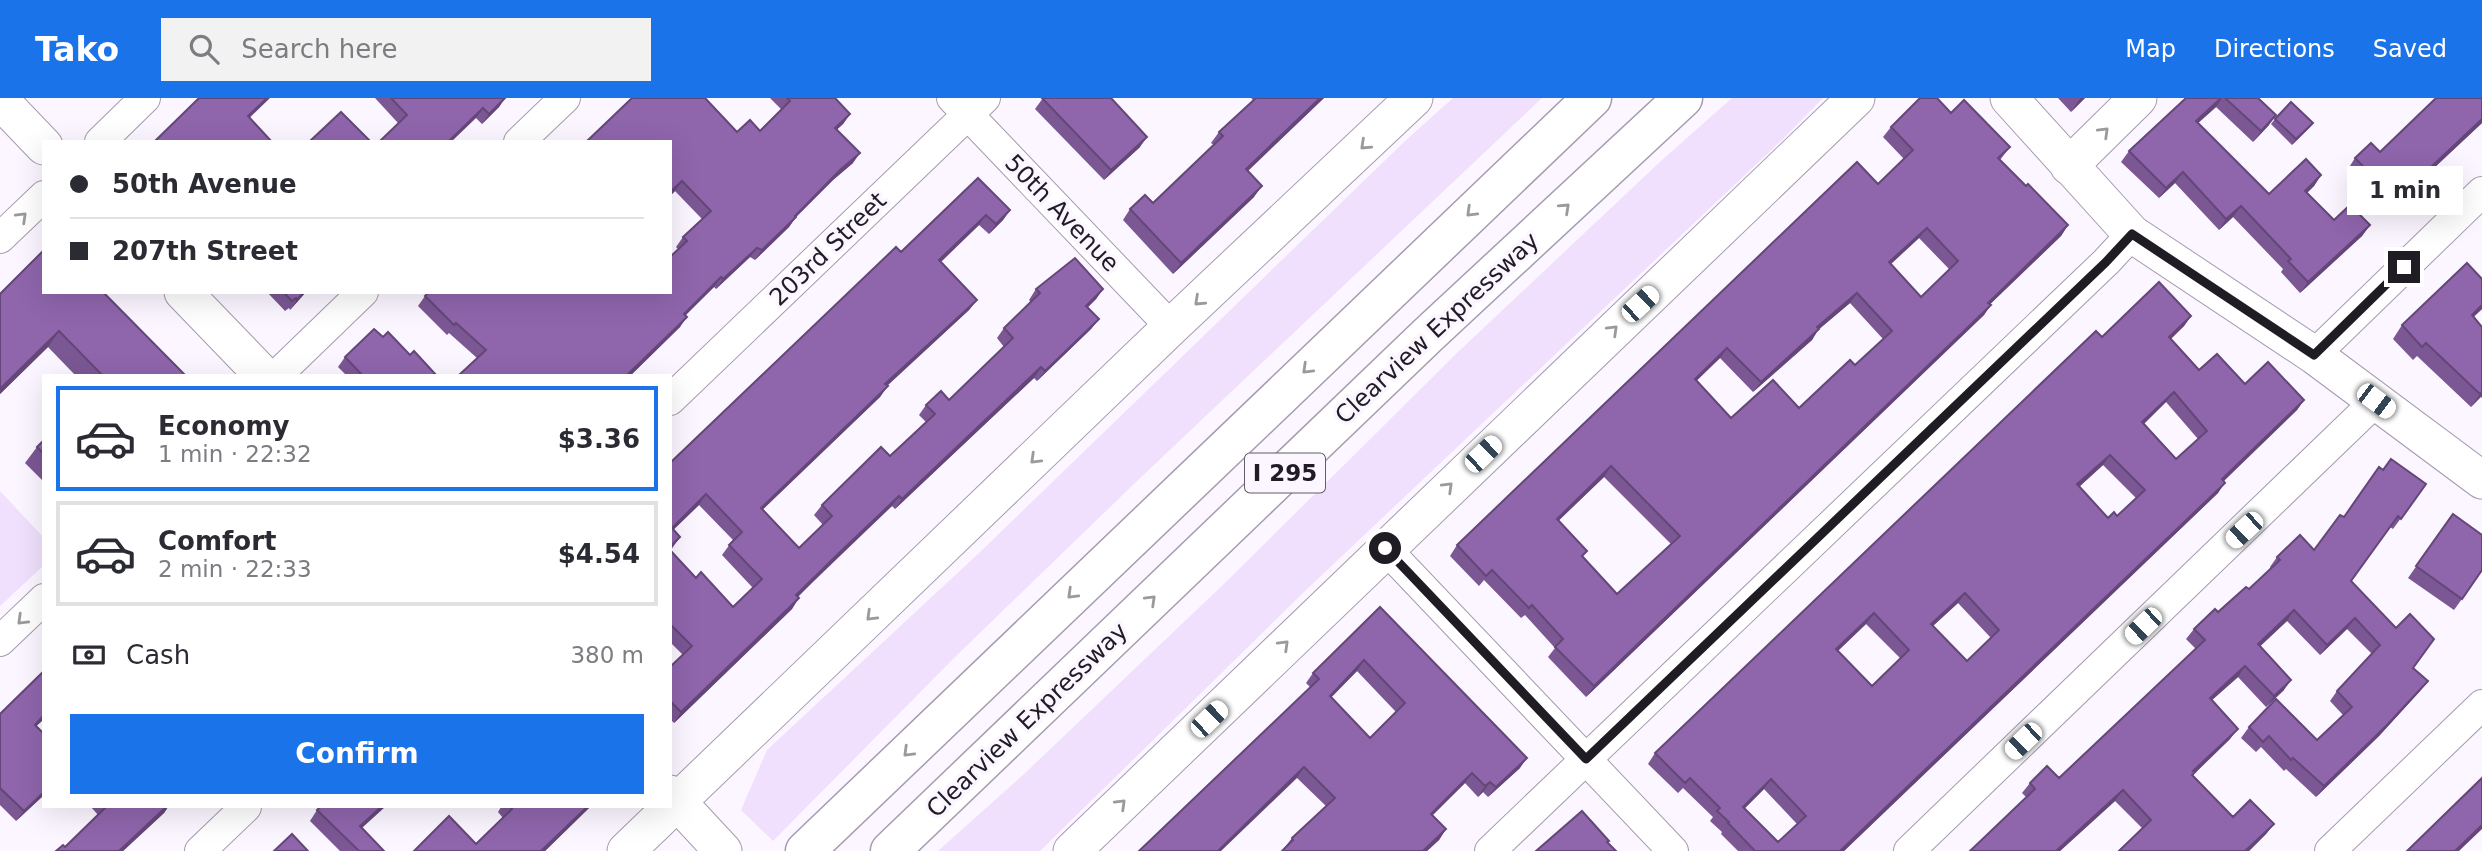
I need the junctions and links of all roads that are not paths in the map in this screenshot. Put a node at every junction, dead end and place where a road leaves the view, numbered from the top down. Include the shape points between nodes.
1 (145, 98) edge
2 (565, 98) edge
3 (1414, 98) edge
4 (1592, 98) edge
5 (1683, 98) edge
6 (1856, 98) edge
7 (2009, 98) edge
8 (2138, 98) edge
9 (0, 100) edge
10 (968, 104) edge
11 (102, 140) edge
12 (521, 140) edge
13 (42, 144) edge
14 (2069, 166) junction
15 (2482, 192) edge
16 (42, 198) edge
17 (2132, 234) junction
18 (0, 238) edge
19 (185, 294) edge
20 (361, 294) edge
21 (1171, 327) junction
22 (2314, 355) junction
23 (262, 374) edge
24 (278, 374) edge
25 (672, 398) edge
26 (2376, 401) junction
27 (2482, 480) edge
28 (1385, 548) junction
29 (42, 601) edge
30 (0, 641) edge
31 (2482, 705) edge
32 (1586, 759) junction
33 (682, 807) edge
34 (245, 808) edge
35 (200, 851) edge
36 (626, 851) edge
37 (723, 851) edge
38 (804, 851) edge
39 (890, 851) edge
40 (1072, 851) edge
41 (1490, 851) edge
42 (1674, 851) edge
43 (1909, 851) edge
44 (2330, 851) edge

1 - 11 street
2 - 12 street
3 -> 21 street
4 -> 38 highway, I 295
39 -> 5 highway, Clearview Expressway / I 295
28 -> 6 street
7 - 14 street
14 -> 8 street
9 - 13 street
10 - 21 street, 50th Avenue
10 - 25 street, 203rd Street
14 - 17 street
15 - 22 street
18 -> 16 street
17 - 22 street
17 - 32 street
19 - 23 street
20 - 24 street
21 -> 33 street
22 - 26 street
26 - 27 street
26 - 43 street
28 - 32 street
40 -> 28 street
29 -> 30 street
31 - 44 street
32 - 41 street
32 - 42 street
33 - 36 street
33 - 37 street
34 - 35 street

